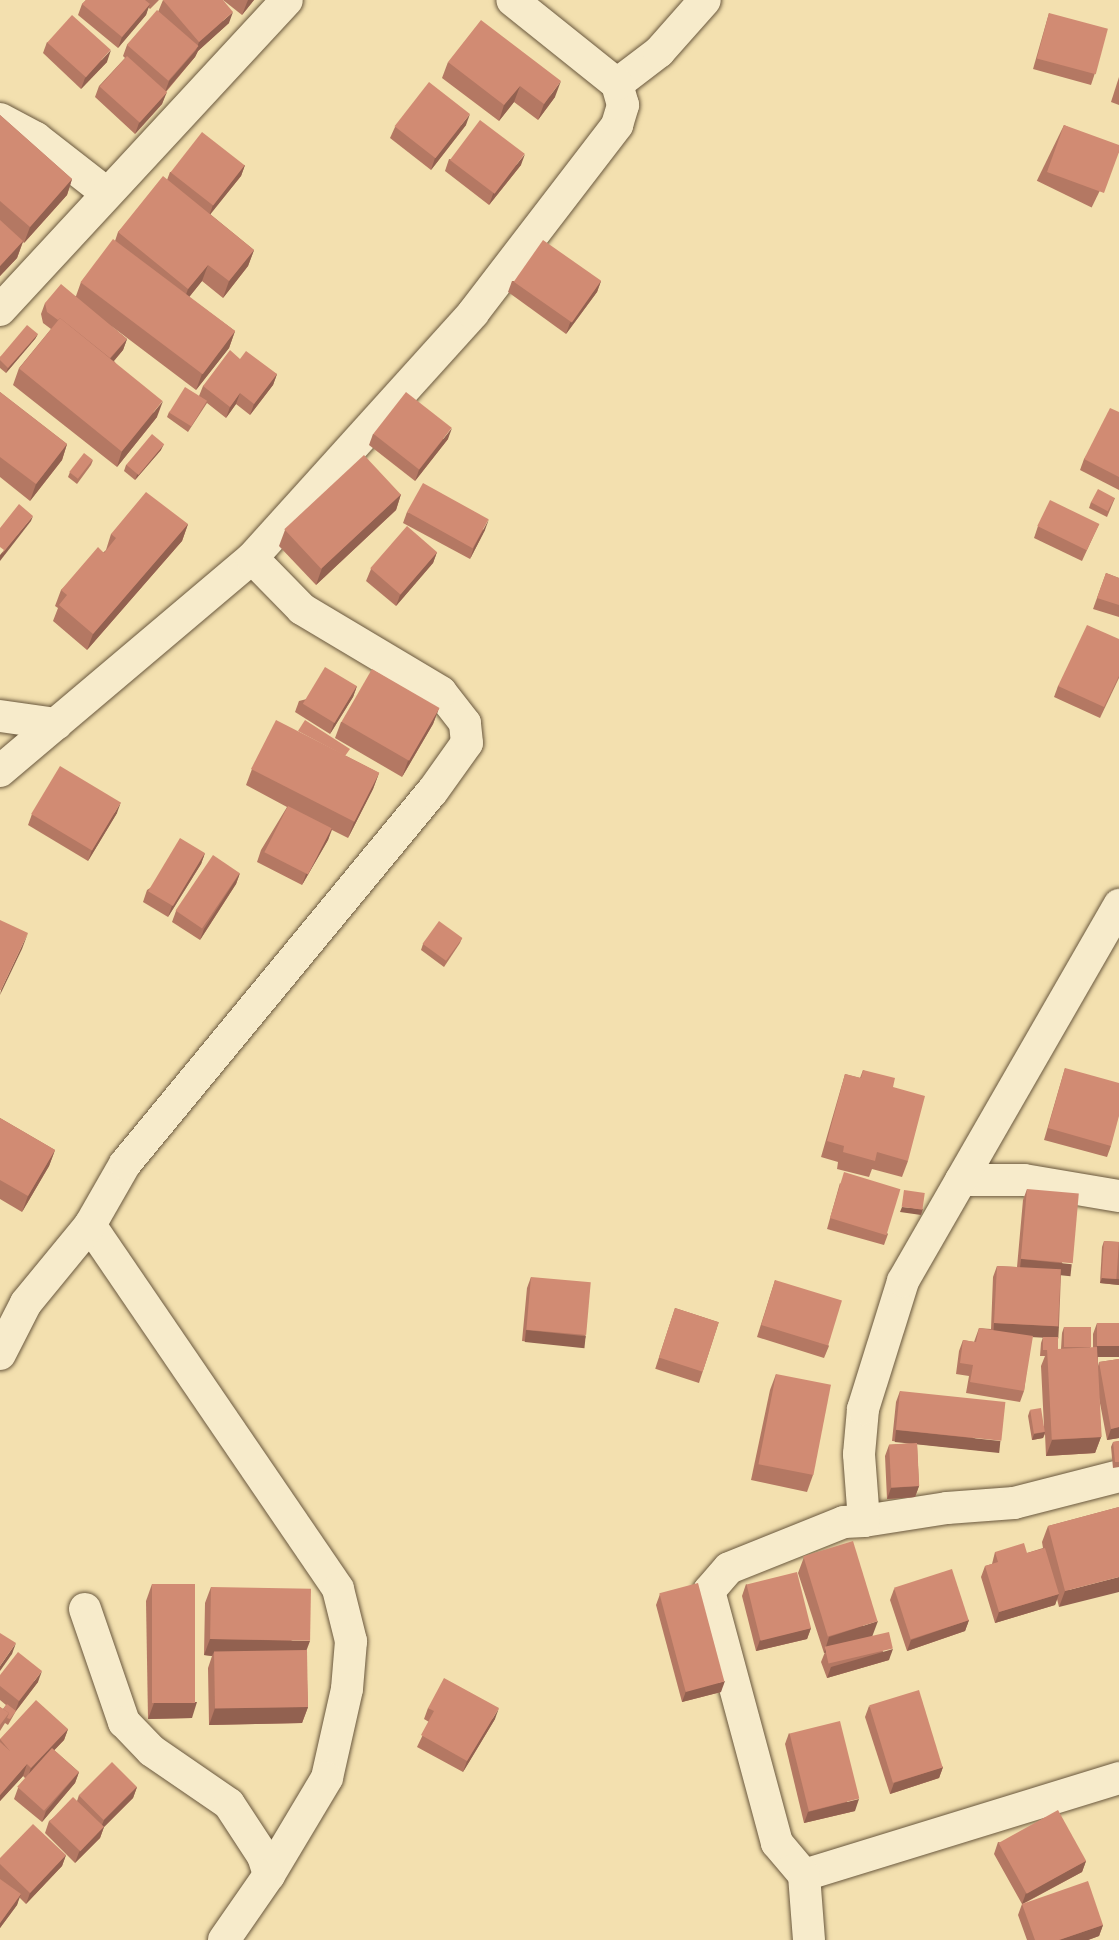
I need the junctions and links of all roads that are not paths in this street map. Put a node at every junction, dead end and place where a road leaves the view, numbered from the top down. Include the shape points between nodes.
1 (287, 0) edge
2 (512, 0) edge
3 (705, 0) edge
4 (617, 84) junction
5 (0, 119) edge
6 (105, 192) junction
7 (0, 310) edge
8 (252, 558) junction
9 (0, 716) edge
10 (56, 724) junction
11 (0, 771) edge
12 (1119, 905) edge
13 (961, 1180) junction
14 (1119, 1196) edge
15 (90, 1226) junction
16 (0, 1354) edge
17 (1119, 1476) edge
18 (864, 1521) junction
19 (86, 1610) dead end
20 (1119, 1778) edge
21 (268, 1874) junction
22 (804, 1874) junction
23 (224, 1940) edge
24 (809, 1940) edge

1 - 6 street
2 - 4 street
3 - 4 street via 659,52
4 - 8 street via 623,105 617,124 485,297
5 - 6 street
6 - 7 street
8 - 10 street
8 - 15 street via 302,609 441,692 465,723 468,743 125,1164
9 - 10 street
10 - 11 street
12 - 13 street
13 - 14 street via 1024,1180
13 - 18 street via 903,1281 863,1409
15 - 16 street via 26,1303
15 - 21 street via 338,1589 351,1640 327,1778
17 - 18 street via 1014,1504
18 - 22 street via 844,1522 728,1568 709,1591 777,1843
19 - 21 street via 124,1722 152,1751 229,1804
20 - 22 street
21 - 23 street
22 - 24 street

